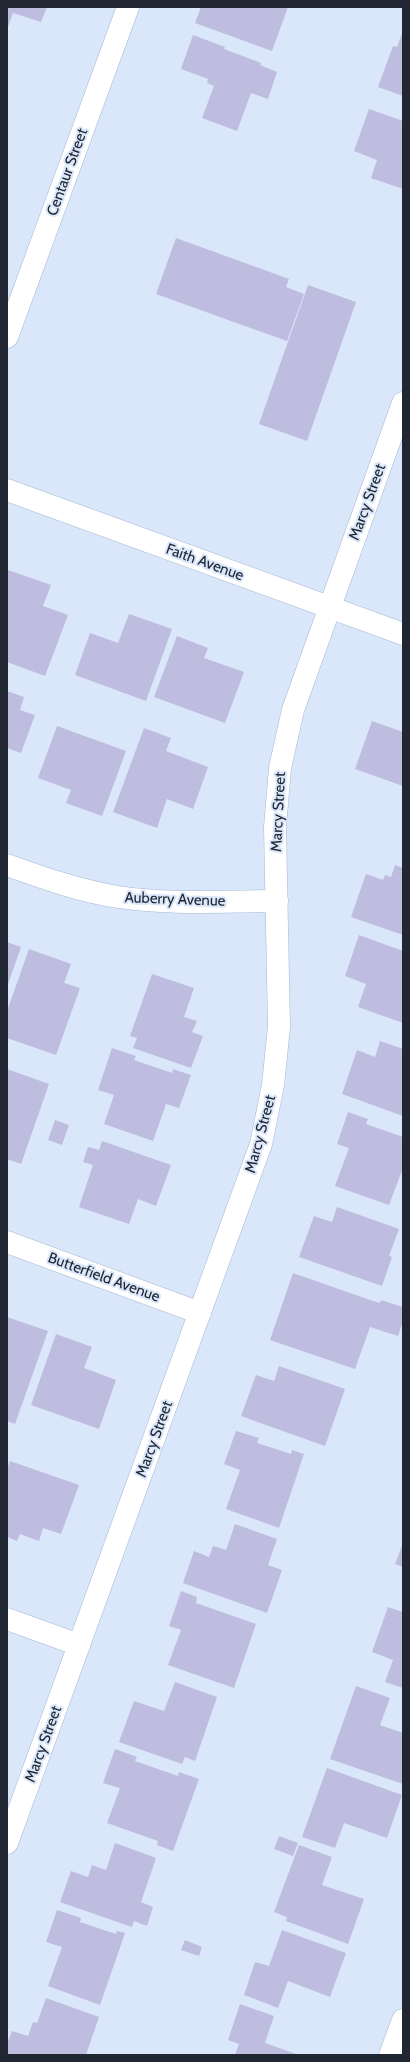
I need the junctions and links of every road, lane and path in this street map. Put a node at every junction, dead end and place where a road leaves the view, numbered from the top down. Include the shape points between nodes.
1 (128, 7) edge
2 (7, 337) edge
3 (403, 403) edge
4 (7, 490) edge
5 (328, 607) junction
6 (403, 634) edge
7 (7, 865) edge
8 (276, 900) junction
9 (7, 1242) edge
10 (200, 1313) junction
11 (7, 1619) edge
12 (79, 1645) junction
13 (7, 1843) edge
14 (403, 2020) edge
15 (390, 2055) edge

1 - 2 street, Centaur Street
3 - 5 street, Marcy Street
4 - 5 street, Faith Avenue
5 - 6 street, Faith Avenue
5 - 8 street, Marcy Street via 293,710 280,768 275,827
7 - 8 street, Auberry Avenue via 52,882 118,897 177,902
8 - 10 street, Marcy Street via 279,1027 273,1086 261,1144
9 - 10 street, Butterfield Avenue
10 - 12 street, Marcy Street
11 - 12 street
12 - 13 street, Marcy Street
14 - 15 street

